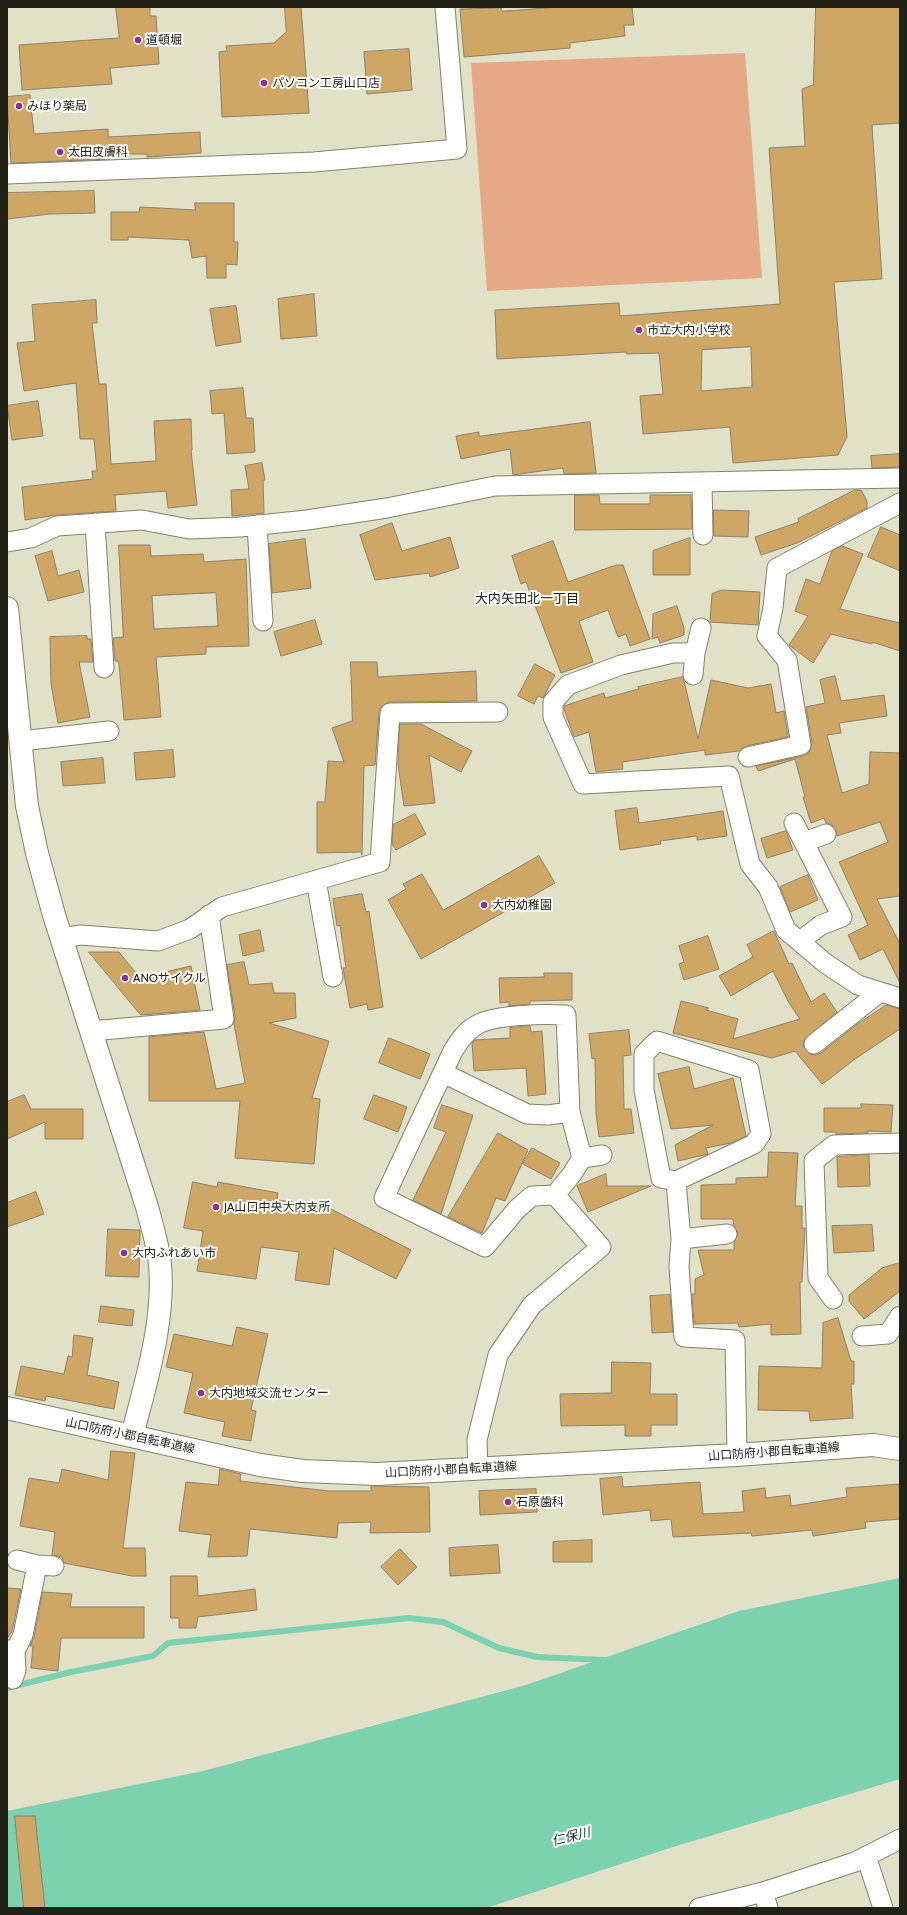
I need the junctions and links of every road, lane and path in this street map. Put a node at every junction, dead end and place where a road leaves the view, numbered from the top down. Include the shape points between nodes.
1 (445, 7) edge
2 (7, 174) edge
3 (900, 478) edge
4 (702, 483) junction
5 (900, 503) edge
6 (95, 523) junction
7 (257, 525) junction
8 (703, 535) dead end
9 (7, 542) edge
10 (7, 608) edge
11 (263, 621) dead end
12 (701, 628) dead end
13 (696, 653) junction
14 (104, 668) dead end
15 (693, 675) dead end
16 (498, 712) dead end
17 (109, 731) dead end
18 (16, 734) edge
19 (748, 757) dead end
20 (794, 823) dead end
21 (826, 834) dead end
22 (804, 842) junction
23 (316, 880) junction
24 (209, 915) junction
25 (61, 938) junction
26 (800, 941) junction
27 (333, 977) dead end
28 (880, 992) junction
29 (900, 998) edge
30 (91, 1031) junction
31 (814, 1044) dead end
32 (443, 1073) junction
33 (570, 1112) junction
34 (900, 1143) edge
35 (602, 1155) dead end
36 (582, 1158) junction
37 (676, 1181) junction
38 (554, 1195) junction
39 (727, 1234) dead end
40 (682, 1239) junction
41 (833, 1299) dead end
42 (900, 1316) edge
43 (862, 1336) dead end
44 (7, 1408) edge
45 (132, 1436) junction
46 (900, 1449) edge
47 (737, 1454) junction
48 (478, 1468) junction
49 (17, 1560) dead end
50 (11, 1650) edge
51 (13, 1679) dead end
52 (900, 1839) edge
53 (866, 1856) junction
54 (765, 1900) edge
55 (699, 1908) edge
56 (883, 1908) edge

1 - 2 street via 457,149 314,162
3 - 4 street
4 - 7 street via 495,486 388,508
4 - 8 street
5 - 19 street via 777,568 774,608 767,636 787,660 801,745
6 - 7 street via 142,520 189,529
6 - 9 street via 57,526 31,538
6 - 14 street
7 - 11 street
10 - 18 main road
12 - 13 street
13 - 15 street
13 - 26 street via 673,653 621,665 568,686 553,702 553,717 583,784 729,776 750,864 768,886 786,930
16 - 23 street via 390,713 380,862
17 - 18 street
18 - 25 main road via 37,853
20 - 22 street
21 - 22 street
22 - 26 street via 842,917 821,925
23 - 24 street via 222,907
23 - 27 street
24 - 25 street via 190,929 158,940 81,935
24 - 30 street via 224,1019
25 - 30 main road
26 - 28 street via 825,963 858,985
28 - 29 street
28 - 31 street
30 - 45 main road via 147,1208 160,1265 159,1316
32 - 33 street via 527,1114
32 - 33 street via 462,1037 476,1024 500,1018 538,1014 566,1015
32 - 38 street via 384,1198 485,1248 517,1209 532,1196
33 - 36 street
34 - 41 street via 834,1145 814,1160 818,1278
35 - 36 street
36 - 38 street
37 - 37 street via 754,1144 761,1134 749,1070 657,1041 644,1054 644,1090 661,1178
37 - 40 street
38 - 48 street via 601,1247 532,1305 498,1355 477,1440
39 - 40 street
40 - 47 street via 679,1267 684,1337 735,1340
42 - 43 street via 888,1334
44 - 45 main road, 山口防府小郡自転車道線
45 - 48 main road, 山口防府小郡自転車道線 via 260,1465 303,1471 377,1474
46 - 47 main road, 山口防府小郡自転車道線 via 873,1445
47 - 48 main road, 山口防府小郡自転車道線
49 - 50 street via 46,1565 24,1635
50 - 51 street via 16,1670
52 - 53 street
53 - 54 street
53 - 56 street
54 - 55 street

